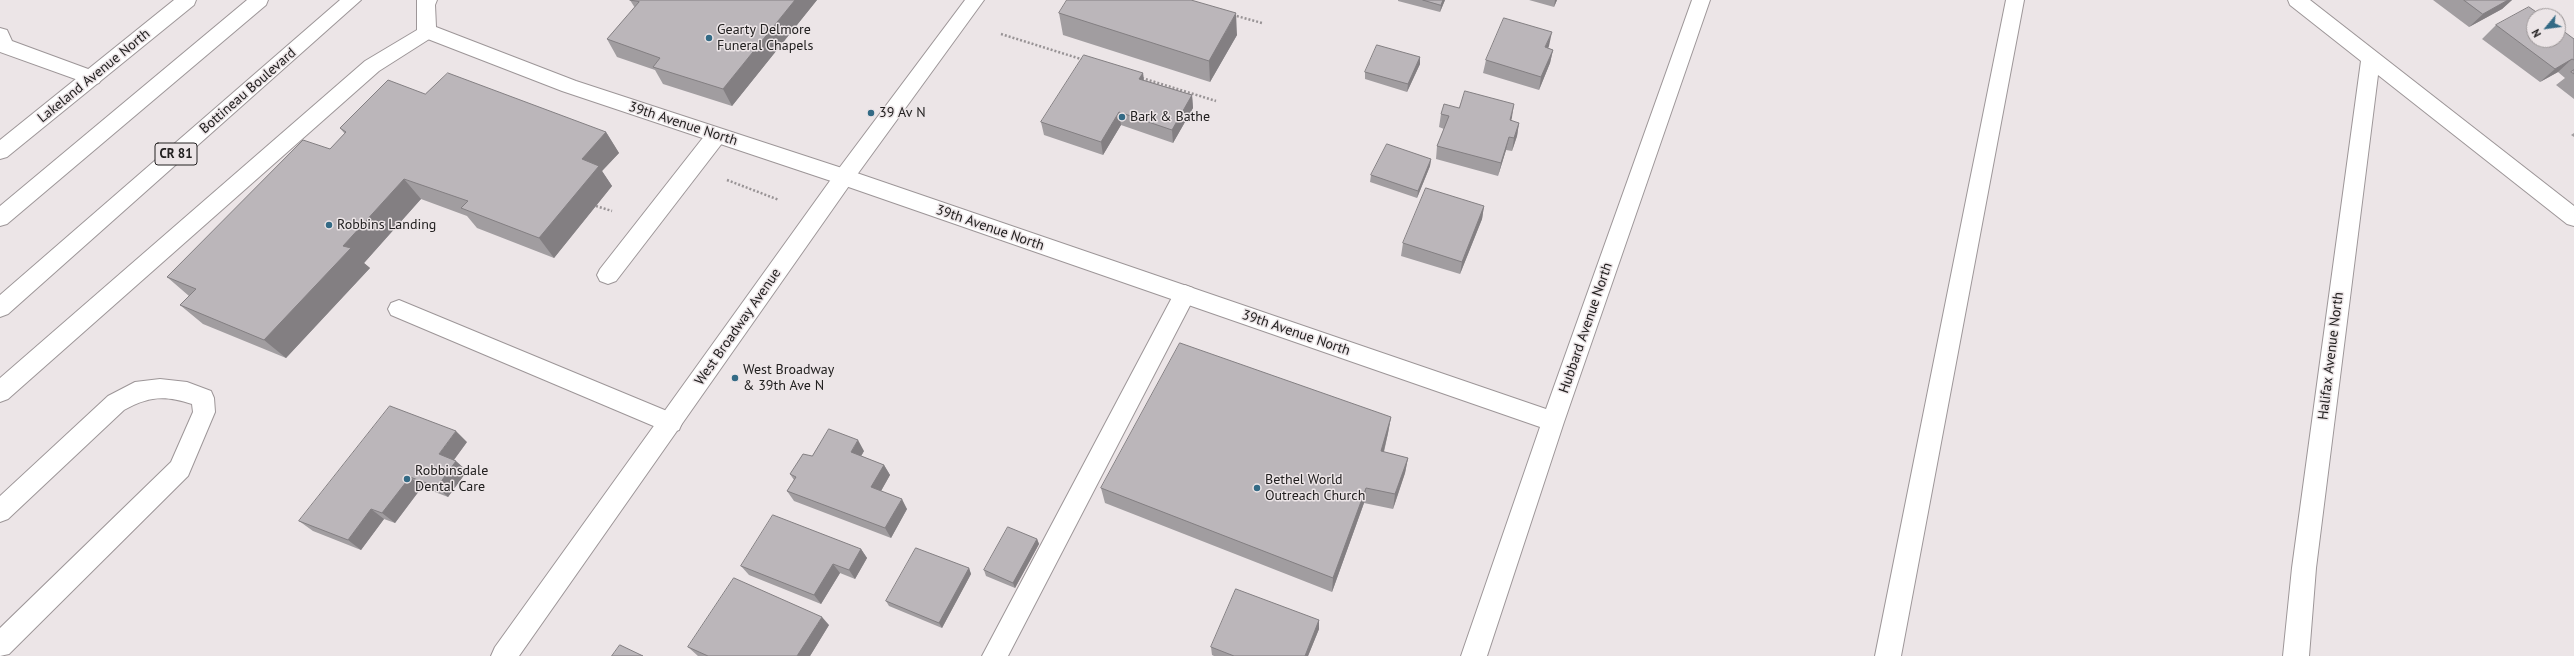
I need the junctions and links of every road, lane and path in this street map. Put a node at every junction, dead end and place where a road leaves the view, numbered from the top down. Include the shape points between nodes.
1 (188, 0) edge
2 (259, 0) edge
3 (352, 0) edge
4 (428, 0) edge
5 (975, 0) edge
6 (1701, 0) edge
7 (2015, 0) edge
8 (2297, 0) edge
9 (1232, 14) edge
10 (1262, 23) dead end
11 (427, 31) junction
12 (1001, 34) dead end
13 (0, 35) edge
14 (2371, 56) junction
15 (1090, 62) edge
16 (1134, 76) edge
17 (92, 78) junction
18 (1216, 101) dead end
19 (716, 136) junction
20 (0, 151) edge
21 (844, 177) junction
22 (0, 218) edge
23 (2574, 218) edge
24 (608, 275) dead end
25 (1185, 294) junction
26 (0, 308) edge
27 (399, 309) dead end
28 (0, 392) edge
29 (671, 422) junction
30 (1553, 422) junction
31 (0, 511) edge
32 (0, 645) edge
33 (504, 656) edge
34 (995, 656) edge
35 (1474, 656) edge
36 (1888, 656) edge
37 (2296, 656) edge

1 - 17 street, Lakeland Avenue North
2 - 22 street
3 - 26 street, Bottineau Boulevard / CR 81
4 - 11 street via 425,3
5 - 21 street, West Broadway Avenue
6 - 30 street, Hubbard Avenue North
7 - 36 street
8 - 14 street
9 - 10 path
11 - 19 street, 39th Avenue North via 569,86
11 - 28 street via 372,66 284,146
12 - 15 path
13 - 17 street via 4,46
14 - 23 street
14 - 37 street, Halifax Avenue North via 2304,568
16 - 18 path
17 - 20 street, Lakeland Avenue North
19 - 21 street, 39th Avenue North
19 - 24 street
21 - 25 street, 39th Avenue North via 1113,272
21 - 29 street, West Broadway Avenue
25 - 30 street, 39th Avenue North
25 - 34 street
27 - 29 street
29 - 33 street, West Broadway Avenue
30 - 35 street, Hubbard Avenue North
31 - 32 street via 116,403 135,392 163,389 186,391 203,398 204,412 180,469

